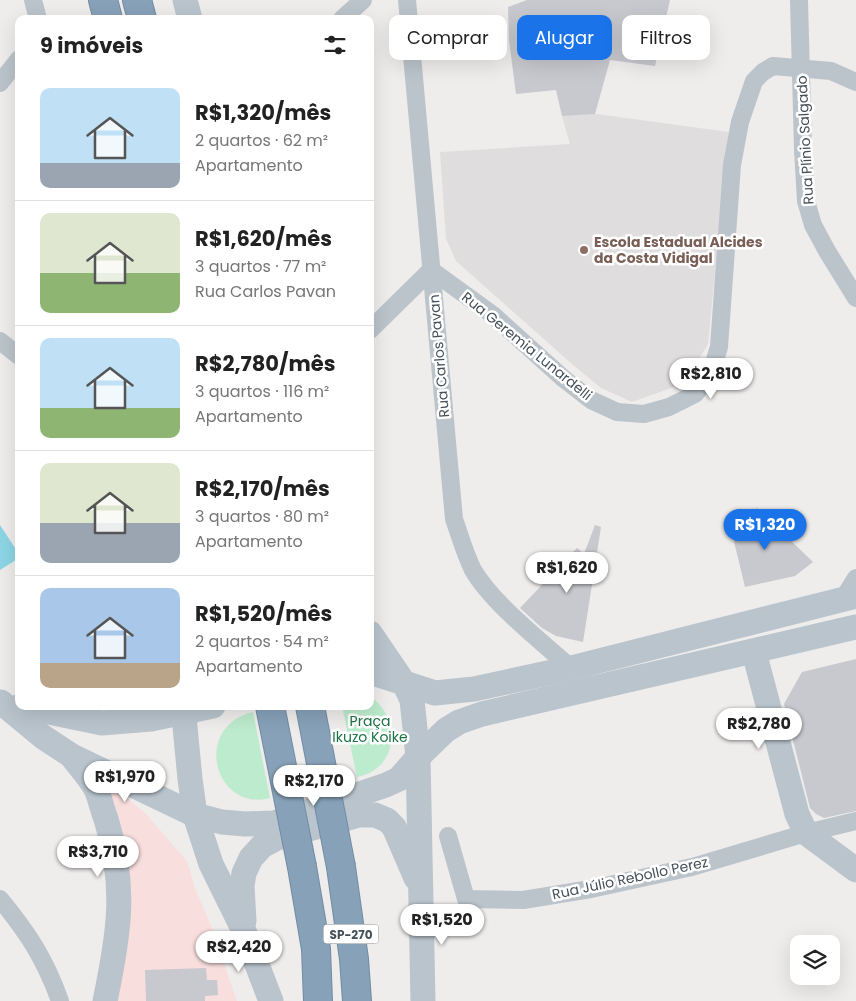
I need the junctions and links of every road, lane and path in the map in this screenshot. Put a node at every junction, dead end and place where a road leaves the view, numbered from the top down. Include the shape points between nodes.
1 (33, 0) edge
2 (102, 0) edge
3 (137, 0) edge
4 (185, 0) edge
5 (363, 0) edge
6 (407, 0) edge
7 (799, 0) edge
8 (37, 15) edge
9 (102, 15) edge
10 (107, 15) edge
11 (141, 15) edge
12 (189, 15) edge
13 (346, 15) edge
14 (15, 64) edge
15 (800, 68) junction
16 (856, 82) edge
17 (0, 83) edge
18 (431, 270) junction
19 (856, 298) edge
20 (374, 326) edge
21 (0, 341) edge
22 (15, 353) edge
23 (856, 578) edge
24 (850, 598) edge
25 (856, 628) edge
26 (374, 639) edge
27 (754, 652) junction
28 (571, 668) junction
29 (374, 673) edge
30 (404, 683) junction
31 (16, 710) edge
32 (39, 710) edge
33 (180, 710) edge
34 (183, 710) edge
35 (271, 710) edge
36 (311, 710) edge
37 (72, 756) junction
38 (418, 756) junction
39 (195, 815) junction
40 (856, 821) edge
41 (806, 833) junction
42 (448, 836) dead end
43 (856, 870) edge
44 (421, 891) junction
45 (0, 899) edge
46 (244, 931) junction
47 (60, 1001) edge
48 (105, 1001) edge
49 (271, 1001) edge
50 (318, 1001) edge
51 (357, 1001) edge
52 (422, 1001) edge

1 - 8 street
2 - 9 main road
2 - 10 highway
3 - 11 highway
4 - 12 main road
5 - 13 street
6 - 18 street, Rua Carlos Pavan
7 - 15 street, Rua Plínio Salgado
14 - 17 street
15 - 16 street, Rua Geremia Lunardelli via 831,70
15 - 18 street, Rua Geremia Lunardelli via 773,66 763,72 754,81 740,122 732,165 719,347 710,376 695,394 669,407 644,414 617,412 590,400 493,316
15 - 19 street, Rua Plínio Salgado via 806,200 813,225
18 - 20 street
18 - 28 street, Rua Carlos Pavan via 454,519 464,549 485,586
21 - 22 street
23 - 24 street
24 - 28 main road
25 - 27 main road
26 - 30 main road
27 - 38 main road via 482,714 446,730
27 - 41 main road via 787,780
28 - 30 main road via 460,691 435,693
29 - 30 main road
30 - 38 main road via 412,700
31 - 37 main road via 43,738
32 - 33 main road via 102,723 151,719
34 - 39 main road
35 - 50 highway, SP-270, bridge via 316,949
36 - 51 highway, SP-270, bridge via 341,867
37 - 39 main road
37 - 48 main road via 96,790 117,861 119,923
38 - 39 main road via 399,779 274,823 222,822
38 - 44 main road
39 - 46 main road via 211,864
40 - 41 street, Rua Júlio Rebollo Perez
41 - 42 street, Rua Júlio Rebollo Perez via 692,867 523,900 466,899
41 - 43 main road
44 - 46 main road via 394,827 375,815 359,815 277,838 262,846 244,873
44 - 52 main road
45 - 47 street via 43,960
46 - 49 main road

